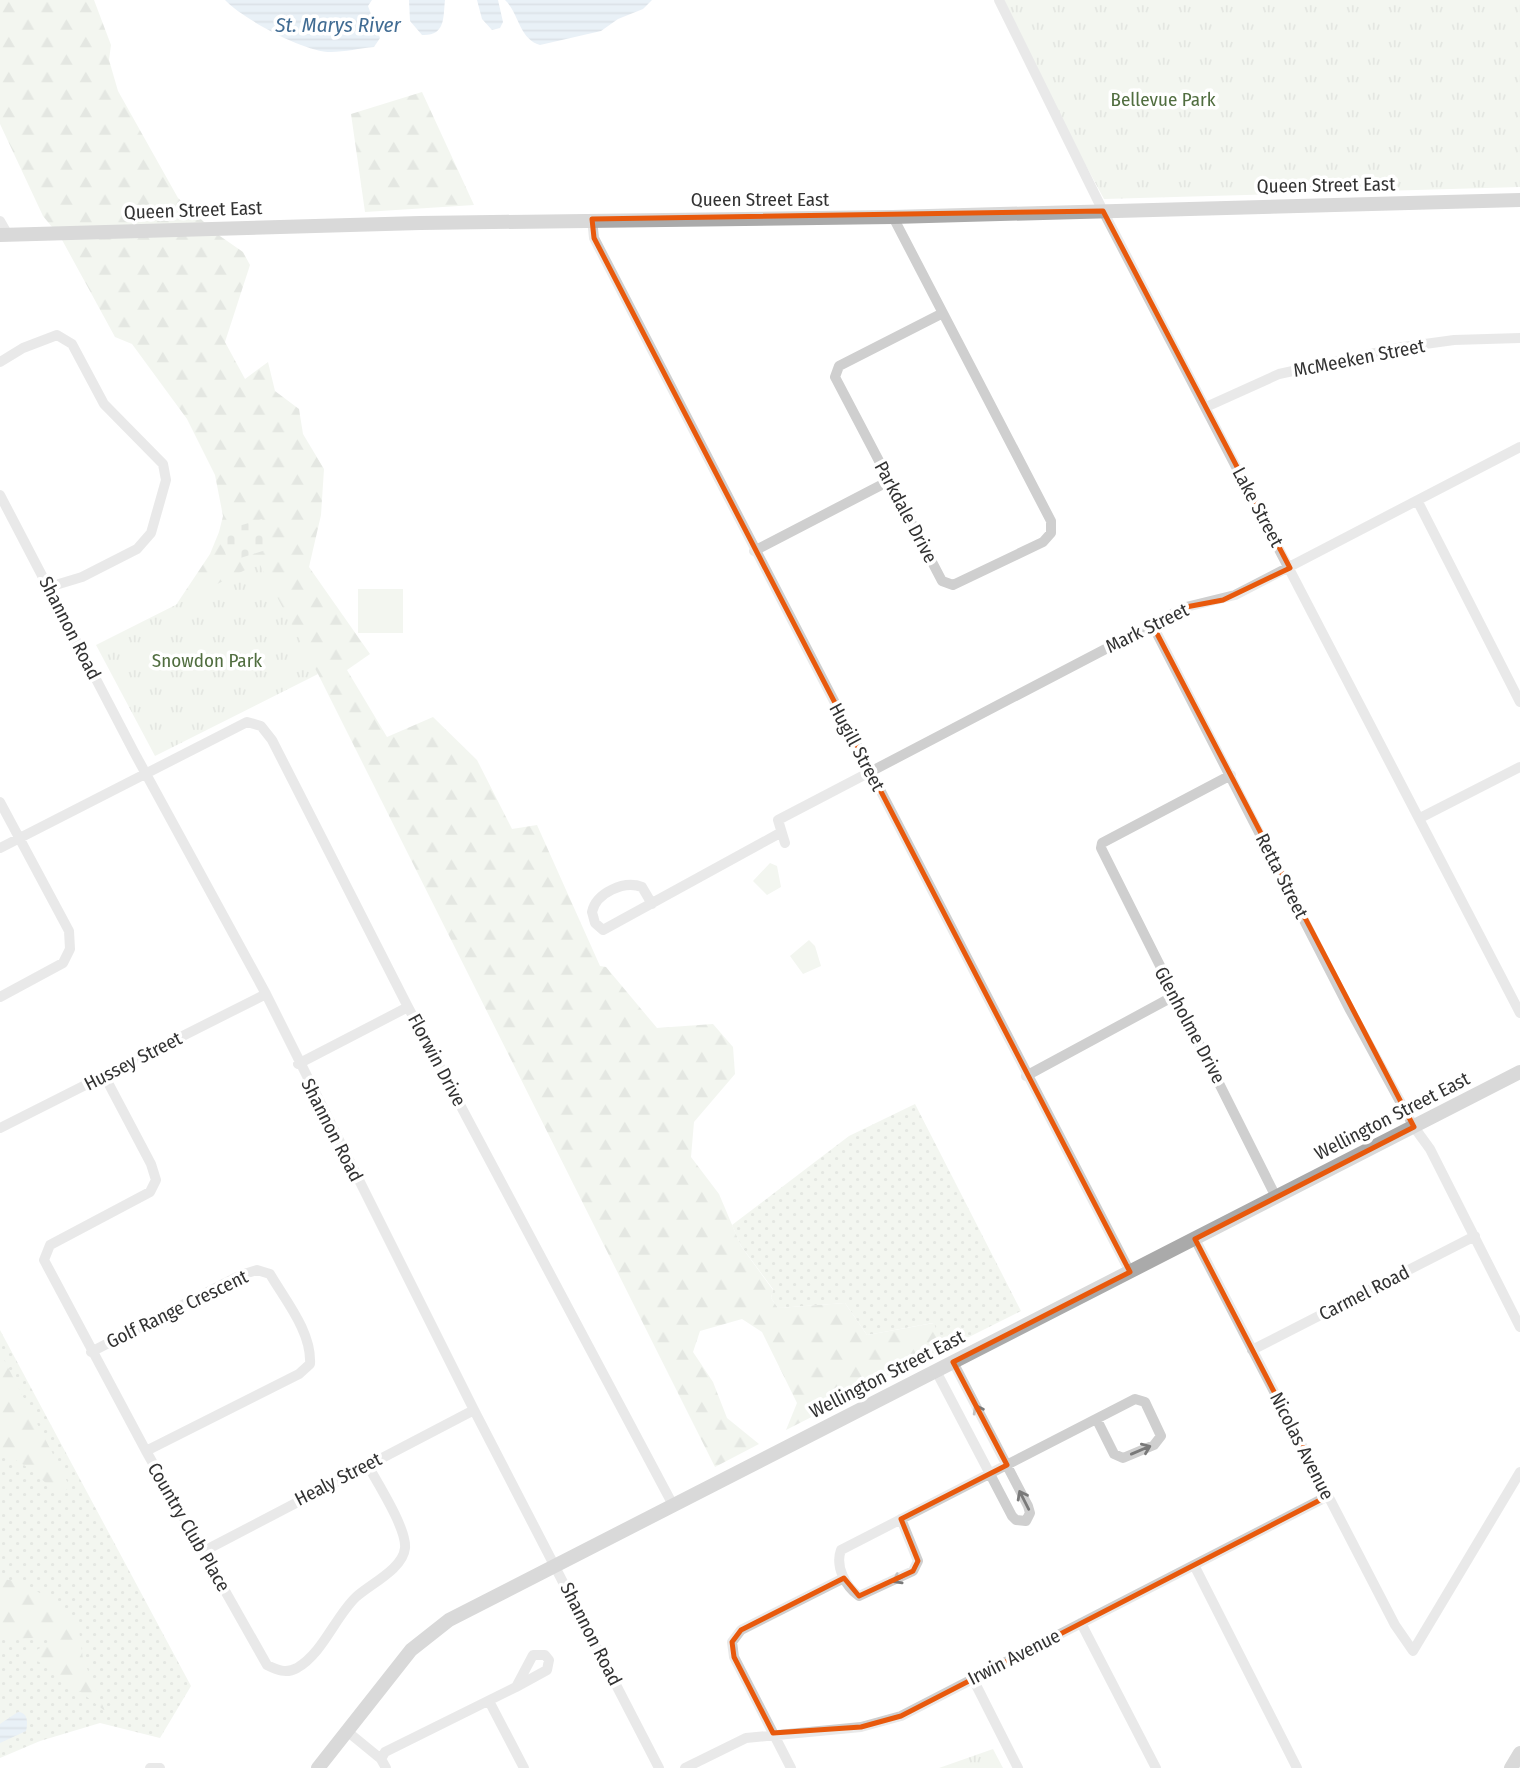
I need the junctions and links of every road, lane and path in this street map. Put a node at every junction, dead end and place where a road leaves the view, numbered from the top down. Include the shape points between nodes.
1 (999, 0) edge
2 (1520, 200) edge
3 (1103, 211) junction
4 (893, 217) junction
5 (592, 219) junction
6 (0, 221) edge
7 (4, 235) edge
8 (941, 314) junction
9 (1520, 338) edge
10 (0, 362) edge
11 (1206, 407) junction
12 (1520, 447) edge
13 (889, 481) junction
14 (1, 498) edge
15 (1418, 502) junction
16 (754, 551) junction
17 (1290, 568) junction
18 (49, 587) junction
19 (1152, 624) junction
20 (1520, 702) edge
21 (1520, 767) edge
22 (871, 772) junction
23 (148, 775) junction
24 (1231, 775) junction
25 (0, 802) edge
26 (1420, 818) junction
27 (19, 838) junction
28 (0, 848) edge
29 (652, 904) junction
30 (266, 994) junction
31 (1174, 996) junction
32 (0, 997) edge
33 (408, 1007) junction
34 (1520, 1013) edge
35 (298, 1064) junction
36 (1520, 1072) edge
37 (104, 1075) junction
38 (1026, 1076) junction
39 (1414, 1126) junction
40 (0, 1128) edge
41 (1276, 1197) junction
42 (1475, 1236) junction
43 (1195, 1239) junction
44 (1130, 1272) junction
45 (1520, 1328) edge
46 (1252, 1350) junction
47 (91, 1352) junction
48 (953, 1363) junction
49 (936, 1371) junction
50 (474, 1410) junction
51 (1097, 1420) junction
52 (146, 1451) junction
53 (367, 1464) junction
54 (1007, 1465) junction
55 (1520, 1472) edge
56 (989, 1474) junction
57 (1328, 1496) junction
58 (673, 1505) junction
59 (901, 1519) junction
60 (204, 1551) junction
61 (556, 1565) junction
62 (1195, 1565) junction
63 (844, 1578) junction
64 (1081, 1623) junction
65 (973, 1679) junction
66 (516, 1687) dead end
67 (489, 1701) junction
68 (348, 1732) junction
69 (773, 1733) junction
70 (1520, 1752) edge
71 (383, 1764) edge
72 (150, 1768) edge
73 (160, 1768) edge
74 (318, 1768) edge
75 (524, 1768) edge
76 (659, 1768) edge
77 (685, 1768) edge
78 (791, 1768) edge
79 (1018, 1768) edge
80 (1156, 1768) edge
81 (1297, 1768) edge
82 (1511, 1768) edge

1 - 3 street, Lake Street
2 - 3 main road, Queen Street East
3 - 4 main road, Queen Street East
3 - 11 street, Lake Street
4 - 5 main road, Queen Street East
4 - 8 street, Parkdale Drive
5 - 7 main road, Queen Street East
5 - 16 street, Hugill Street via 594,238
6 - 7 street
8 - 13 street, Parkdale Drive via 839,366 835,377
8 - 13 street, Parkdale Drive via 1051,521 1051,533 1043,542 953,585 942,581
9 - 11 street, McMeeken Street via 1404,346 1279,374
10 - 18 street via 57,335 72,344 104,404 163,464 166,480 151,533 137,549 82,577
11 - 17 street, Lake Street
12 - 15 street, Mark Street
13 - 16 street
14 - 18 street, Shannon Road
15 - 17 street, Mark Street
15 - 20 street
16 - 22 street, Hugill Street
17 - 19 street, Mark Street via 1223,600 1186,607
17 - 26 street, Lake Street
18 - 23 street, Shannon Road
19 - 22 street, Mark Street
19 - 24 street, Retta Street
21 - 26 street
22 - 29 street, Mark Street via 778,820 782,838
22 - 38 street, Hugill Street
23 - 27 street, Florwin Drive
23 - 30 street, Shannon Road
23 - 33 street, Florwin Drive via 247,722 261,726
24 - 31 street, Glenholme Drive via 1102,843 1102,854
24 - 39 street, Retta Street
25 - 27 street
26 - 34 street, Lake Street
27 - 28 street, Florwin Drive
27 - 32 street via 69,931 71,949 62,963
29 - 29 street via 603,930 593,918 599,898 629,884 642,887
30 - 35 street, Shannon Road
30 - 37 street, Hussey Street
31 - 38 street
31 - 41 street, Glenholme Drive
33 - 35 street
33 - 58 street, Florwin Drive
35 - 50 street, Shannon Road
36 - 39 main road, Wellington Street East
37 - 40 street, Hussey Street
37 - 47 street, Country Club Place via 156,1180 150,1192 50,1245 44,1260
38 - 44 street, Hugill Street
39 - 41 main road, Wellington Street East
39 - 42 street, Retta Street
41 - 43 main road, Wellington Street East
42 - 45 street, Retta Street
42 - 46 street, Carmel Road
43 - 44 main road, Wellington Street East
43 - 46 street, Nicolas Avenue
44 - 48 main road, Wellington Street East
46 - 57 street, Nicolas Avenue
47 - 52 street, Country Club Place
47 - 52 street, Golf Range Crescent via 257,1270 270,1274 298,1322 310,1351 310,1364 299,1374
48 - 49 main road, Wellington Street East
54 -> 48 street
49 - 56 street
49 - 58 main road, Wellington Street East
50 - 53 street, Healy Street
50 - 61 street, Shannon Road
51 -> 51 street via 1114,1454 1123,1458 1154,1445 1161,1436 1145,1402 1135,1399
51 - 54 street
52 - 60 street, Country Club Place
53 - 60 street, Healy Street
53 - 60 street, Country Club Place via 405,1548 399,1562 355,1598 297,1668 281,1672 267,1665
54 - 56 street
56 -> 54 street via 1012,1516 1026,1521 1031,1513
55 - 57 street, Nicolas Avenue via 1413,1651
56 - 59 street
57 - 62 street, Irwin Avenue
58 - 61 main road, Wellington Street East
59 - 63 street via 841,1550 838,1559
59 -> 63 street via 918,1561 913,1571 859,1596
61 - 68 main road, Wellington Street East via 430,1633 390,1675
61 - 76 street, Shannon Road
62 - 64 street, Irwin Avenue
62 - 81 street
63 - 69 street via 741,1630 732,1642 734,1657
64 - 65 street, Irwin Avenue
64 - 80 street
65 - 69 street, Irwin Avenue via 901,1716 861,1727
65 - 79 street
66 - 67 street
67 - 71 street via 385,1752
67 - 75 street
68 - 71 street
68 - 74 main road, Wellington Street East
69 - 77 street, Irwin Avenue via 746,1738
69 - 78 street
70 - 82 main road
72 - 73 street

